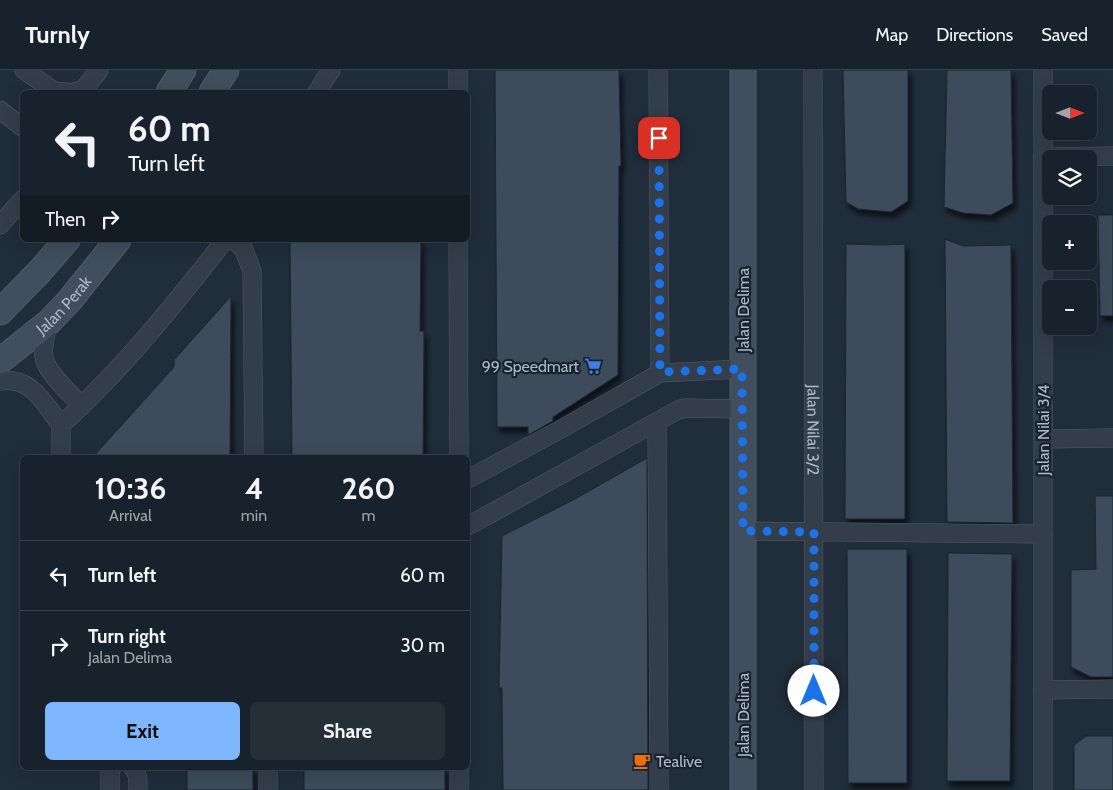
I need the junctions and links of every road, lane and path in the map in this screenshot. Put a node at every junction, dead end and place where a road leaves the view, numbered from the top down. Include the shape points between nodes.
1 (24, 70) edge
2 (99, 70) edge
3 (183, 70) edge
4 (226, 70) edge
5 (331, 70) edge
6 (458, 70) edge
7 (658, 70) edge
8 (743, 70) edge
9 (813, 70) edge
10 (1043, 70) edge
11 (57, 90) edge
12 (81, 90) edge
13 (169, 90) edge
14 (213, 90) edge
15 (318, 90) edge
16 (458, 90) edge
17 (0, 110) edge
18 (20, 125) edge
19 (1043, 150) edge
20 (1097, 156) edge
21 (1113, 156) edge
22 (20, 202) edge
23 (1043, 205) edge
24 (0, 225) edge
25 (65, 242) edge
26 (116, 242) edge
27 (223, 242) edge
28 (236, 242) edge
29 (458, 242) edge
30 (0, 312) edge
31 (49, 322) junction
32 (0, 361) edge
33 (742, 369) junction
34 (660, 372) junction
35 (0, 381) edge
36 (82, 406) junction
37 (743, 409) junction
38 (657, 422) junction
39 (61, 426) junction
40 (1113, 438) edge
41 (1043, 439) junction
42 (61, 455) edge
43 (254, 455) edge
44 (459, 455) edge
45 (470, 478) edge
46 (470, 525) edge
47 (743, 531) junction
48 (814, 532) junction
49 (1043, 534) junction
50 (1044, 690) junction
51 (1113, 690) edge
52 (110, 770) edge
53 (136, 770) edge
54 (268, 770) edge
55 (459, 770) edge
56 (110, 790) edge
57 (138, 790) edge
58 (268, 790) edge
59 (459, 790) edge
60 (659, 790) edge
61 (742, 790) edge
62 (814, 790) edge
63 (1044, 790) edge

1 - 11 street
2 - 12 street
3 - 13 street
4 - 14 street
5 - 15 street
6 - 16 street
7 - 34 street
8 - 33 street, Jalan Delima
9 - 48 street, Jalan Nilai 3/2
10 - 19 street, Jalan Nilai 3/4
17 - 18 street
20 - 21 street
22 - 24 street
23 - 41 street, Jalan Nilai 3/4
25 - 30 street
26 - 31 street, Jalan Perak
27 - 36 street via 157,326
28 - 43 street via 244,250 252,271
29 - 44 street
31 - 32 street, Jalan Perak
31 - 36 street via 44,358 49,369
33 - 34 street
33 - 37 street, Jalan Delima
34 - 45 street
35 - 39 street via 17,380 30,387
36 - 39 street
37 - 38 street via 685,408
37 - 47 street, Jalan Delima
38 - 46 street
38 - 60 street
39 - 42 street
40 - 41 street
41 - 49 street, Jalan Nilai 3/4
47 - 48 street
47 - 61 street, Jalan Delima
48 - 49 street
48 - 62 street, Jalan Nilai 3/2
49 - 50 street, Jalan Nilai 3/4
50 - 51 street
50 - 63 street, Jalan Nilai 3/4
52 - 56 street
53 - 57 street
54 - 58 street
55 - 59 street

